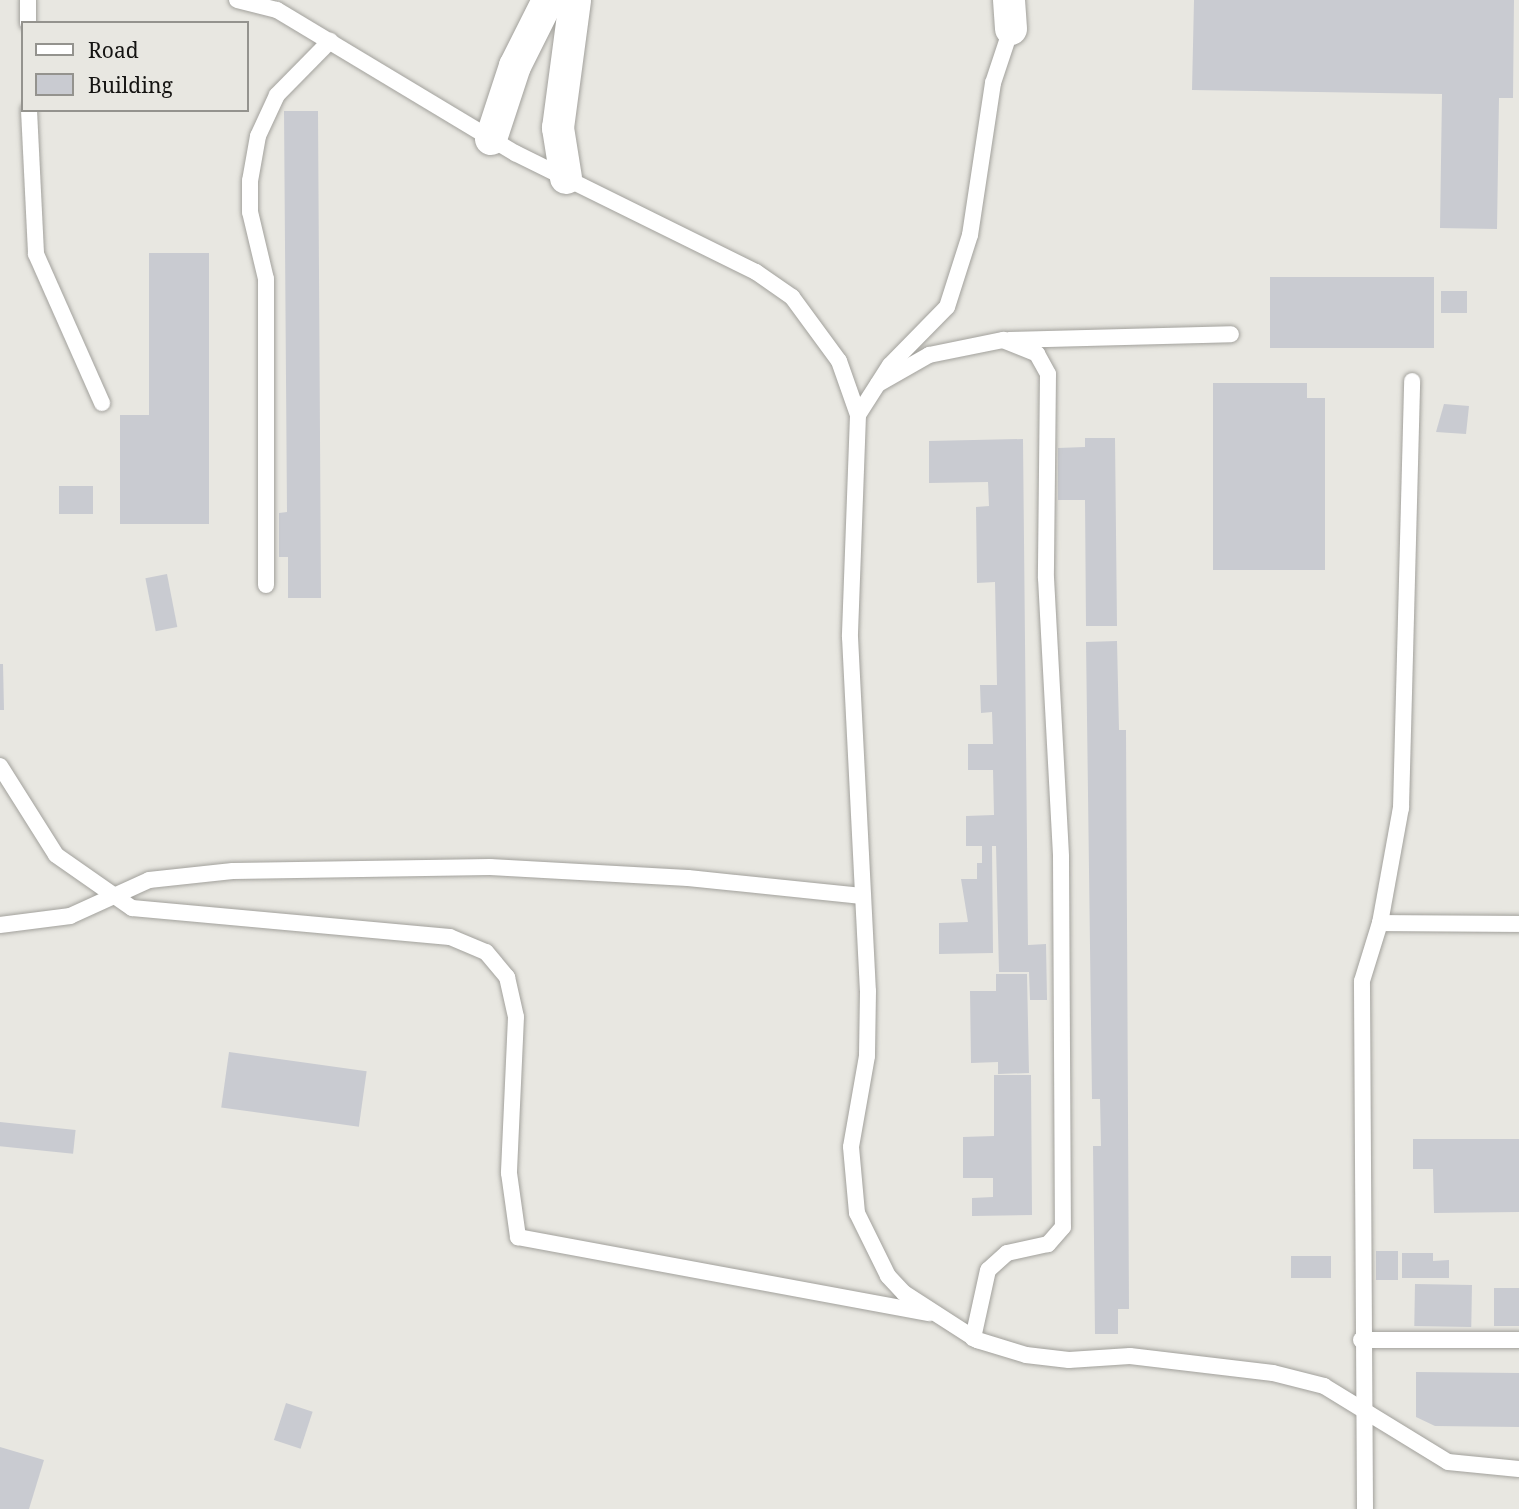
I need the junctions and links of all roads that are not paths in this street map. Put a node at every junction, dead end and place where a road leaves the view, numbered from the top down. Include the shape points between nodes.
1 (27, 0) edge
2 (237, 0) edge
3 (548, 0) edge
4 (575, 0) edge
5 (1013, 10) edge
6 (28, 21) edge
7 (330, 41) junction
8 (29, 112) edge
9 (491, 139) junction
10 (566, 178) junction
11 (1231, 334) dead end
12 (1003, 341) junction
13 (1412, 381) dead end
14 (878, 384) junction
15 (102, 403) dead end
16 (858, 415) junction
17 (266, 585) dead end
18 (0, 766) edge
19 (862, 896) junction
20 (119, 897) junction
21 (1380, 923) junction
22 (1519, 924) edge
23 (0, 925) edge
24 (938, 1315) junction
25 (973, 1338) junction
26 (1361, 1340) junction
27 (1519, 1340) edge
28 (1361, 1409) junction
29 (1519, 1469) edge
30 (1365, 1509) edge

1 - 6 lane
2 - 7 lane via 277,10
3 - 9 street via 515,66
4 - 10 street via 558,128
5 - 14 lane via 993,83 970,235 947,307
7 - 9 lane
7 - 17 lane via 277,95 258,136 250,181 250,212 266,279
8 - 15 lane via 36,254
9 - 10 lane
10 - 16 lane via 756,272 792,297 839,360
11 - 12 lane
12 - 14 lane via 929,355
12 - 25 lane via 1037,354 1048,374 1046,578 1061,857 1063,1227 1048,1244 1007,1253 988,1270
13 - 21 lane via 1401,808
14 - 16 lane
16 - 19 lane via 850,636
18 - 20 lane via 57,855
19 - 20 lane via 688,878 490,867 178,874 149,880
19 - 24 lane via 867,1056 851,1147 857,1213 888,1276
20 - 23 lane via 70,916
20 - 24 lane via 132,908 176,916 450,937 486,952 507,977 516,1017 509,1172 518,1237
21 - 22 lane
21 - 26 lane via 1362,981
24 - 25 lane
25 - 28 lane via 1026,1355 1069,1360 1130,1356 1273,1373 1324,1386
26 - 27 lane
26 - 28 lane
28 - 29 lane via 1448,1462
28 - 30 lane

